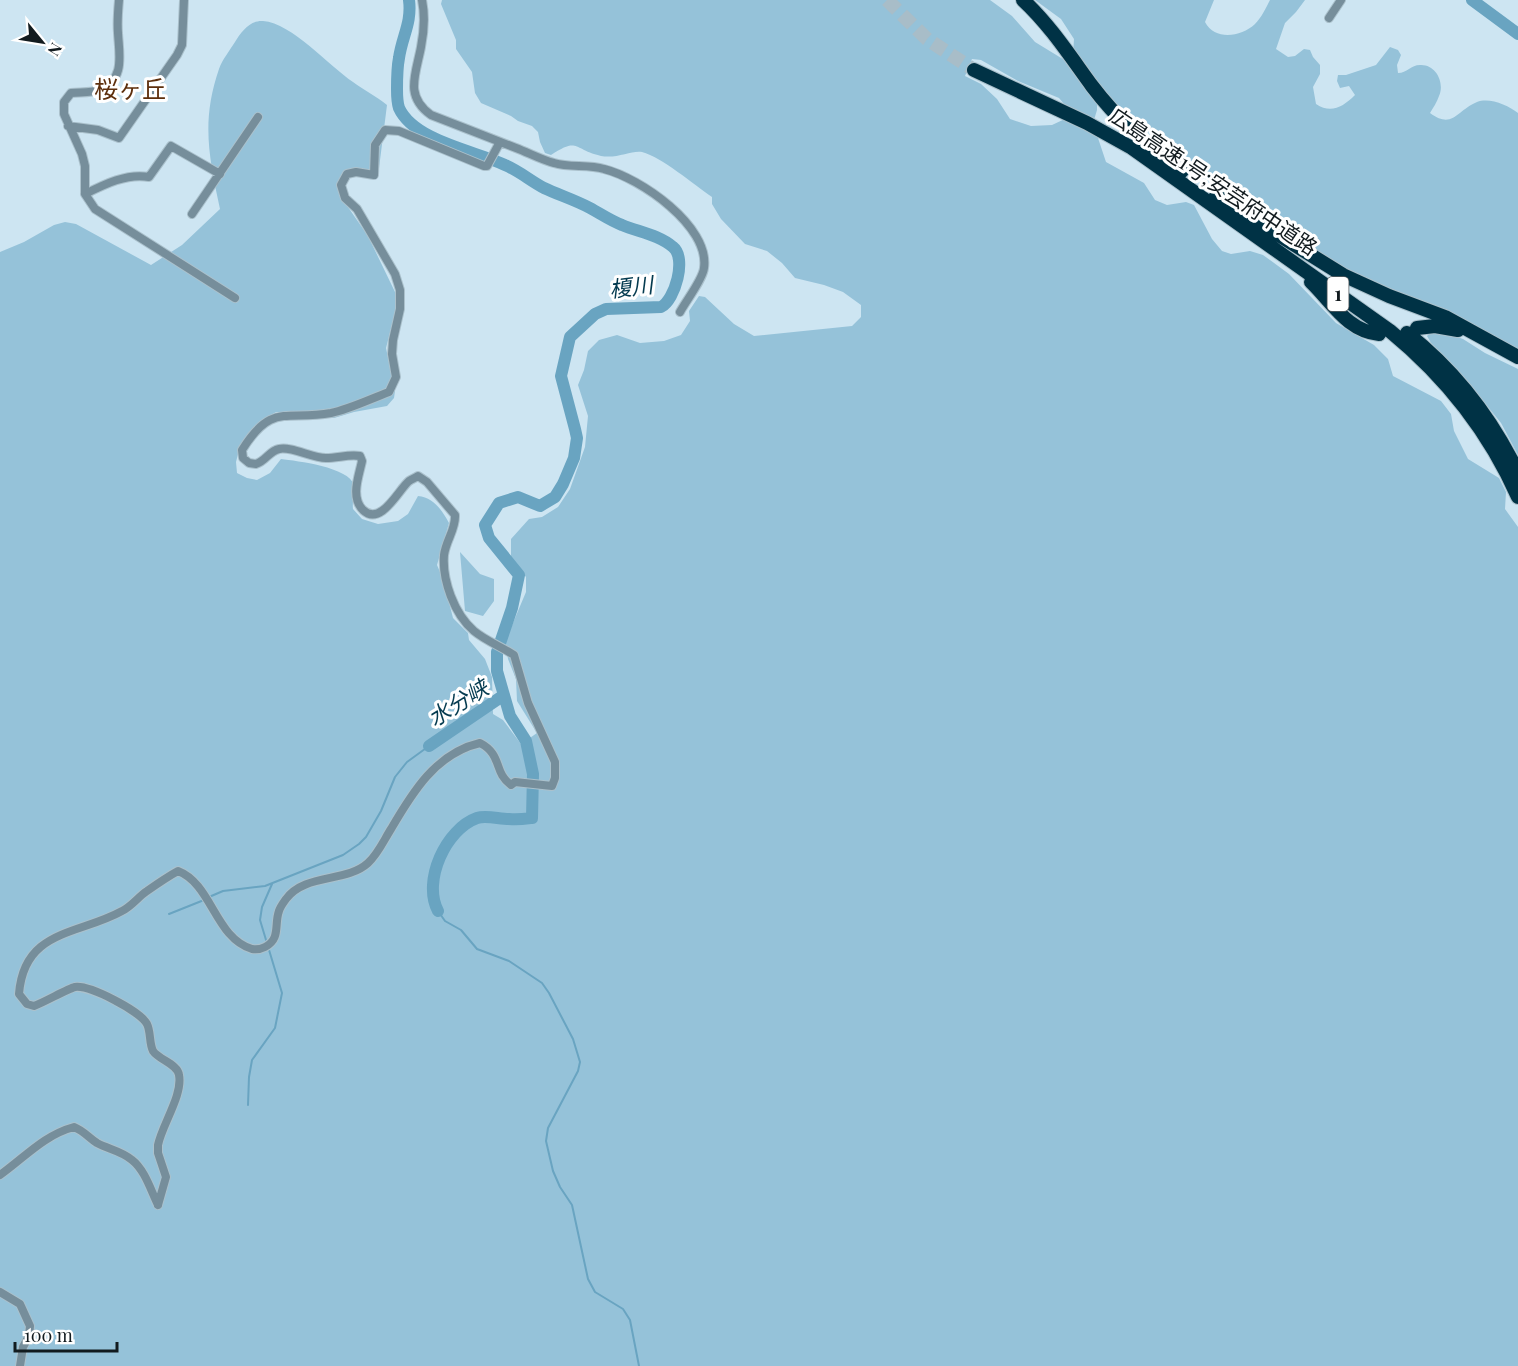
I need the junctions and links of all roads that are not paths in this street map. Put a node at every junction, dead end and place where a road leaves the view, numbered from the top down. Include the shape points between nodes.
1 (119, 0) edge
2 (184, 0) edge
3 (422, 0) edge
4 (1023, 0) edge
5 (1341, 0) edge
6 (1329, 18) dead end
7 (974, 70) tunnel mouth
8 (258, 117) dead end
9 (68, 126) junction
10 (500, 142) junction
11 (220, 174) junction
12 (84, 194) junction
13 (1212, 198) junction
14 (192, 214) dead end
15 (235, 298) dead end
16 (680, 312) dead end
17 (1417, 328) dead end
18 (1379, 334) dead end
19 (1518, 357) edge
20 (1518, 363) edge
21 (1518, 473) edge
22 (1518, 497) edge
23 (0, 1175) edge
24 (0, 1292) edge
25 (20, 1366) edge

1 - 9 street via 120,68 98,90 71,93 64,102
2 - 9 street via 182,45 119,138
3 - 10 street via 423,29 413,80 420,108
4 - 13 highway, 広島高速1号;安芸府中道路 / 1 via 1123,122
5 - 6 street
7 - 13 highway, 広島高速1号;安芸府中道路 / 1 via 1111,136
8 - 11 street
9 - 12 street via 84,160
10 - 16 street via 552,163 619,173 691,226 701,243 705,270
10 - 23 street via 484,166 399,131 385,130 375,145 374,175 347,174 341,185 345,198 357,209 395,274 400,290 393,340 393,386 389,392 334,412 276,417 263,424 242,450 243,458 256,464 272,451 283,448 325,458 360,456 355,495 370,515 395,500 408,481 417,476 427,482 455,515 444,553 451,594 474,631 514,655 528,703 555,762 552,786 515,782 511,785 504,780 491,748 480,743 466,746 427,776 367,863 356,872 323,879 287,897 278,912 277,934 260,950 234,938 199,889 178,871 110,918 62,933 46,943 33,955 20,981 19,994 27,1004 34,1006 73,988 96,991 147,1024 155,1054 178,1071 177,1094 158,1145 166,1177 158,1206 133,1160 105,1148 74,1127 35,1146
11 - 12 street via 171,146 149,177 138,175
11 - 14 street
12 - 15 street via 95,209
13 - 18 highway via 1298,271 1353,325
13 - 19 highway via 1343,275 1445,317
13 - 21 highway, 広島高速1号;安芸府中道路 / 1 via 1388,318 1429,352 1482,412
13 - 22 highway, 広島高速1号;安芸府中道路 / 1 via 1422,359 1473,416
17 - 20 highway via 1458,330
24 - 25 street via 20,1304 30,1326

